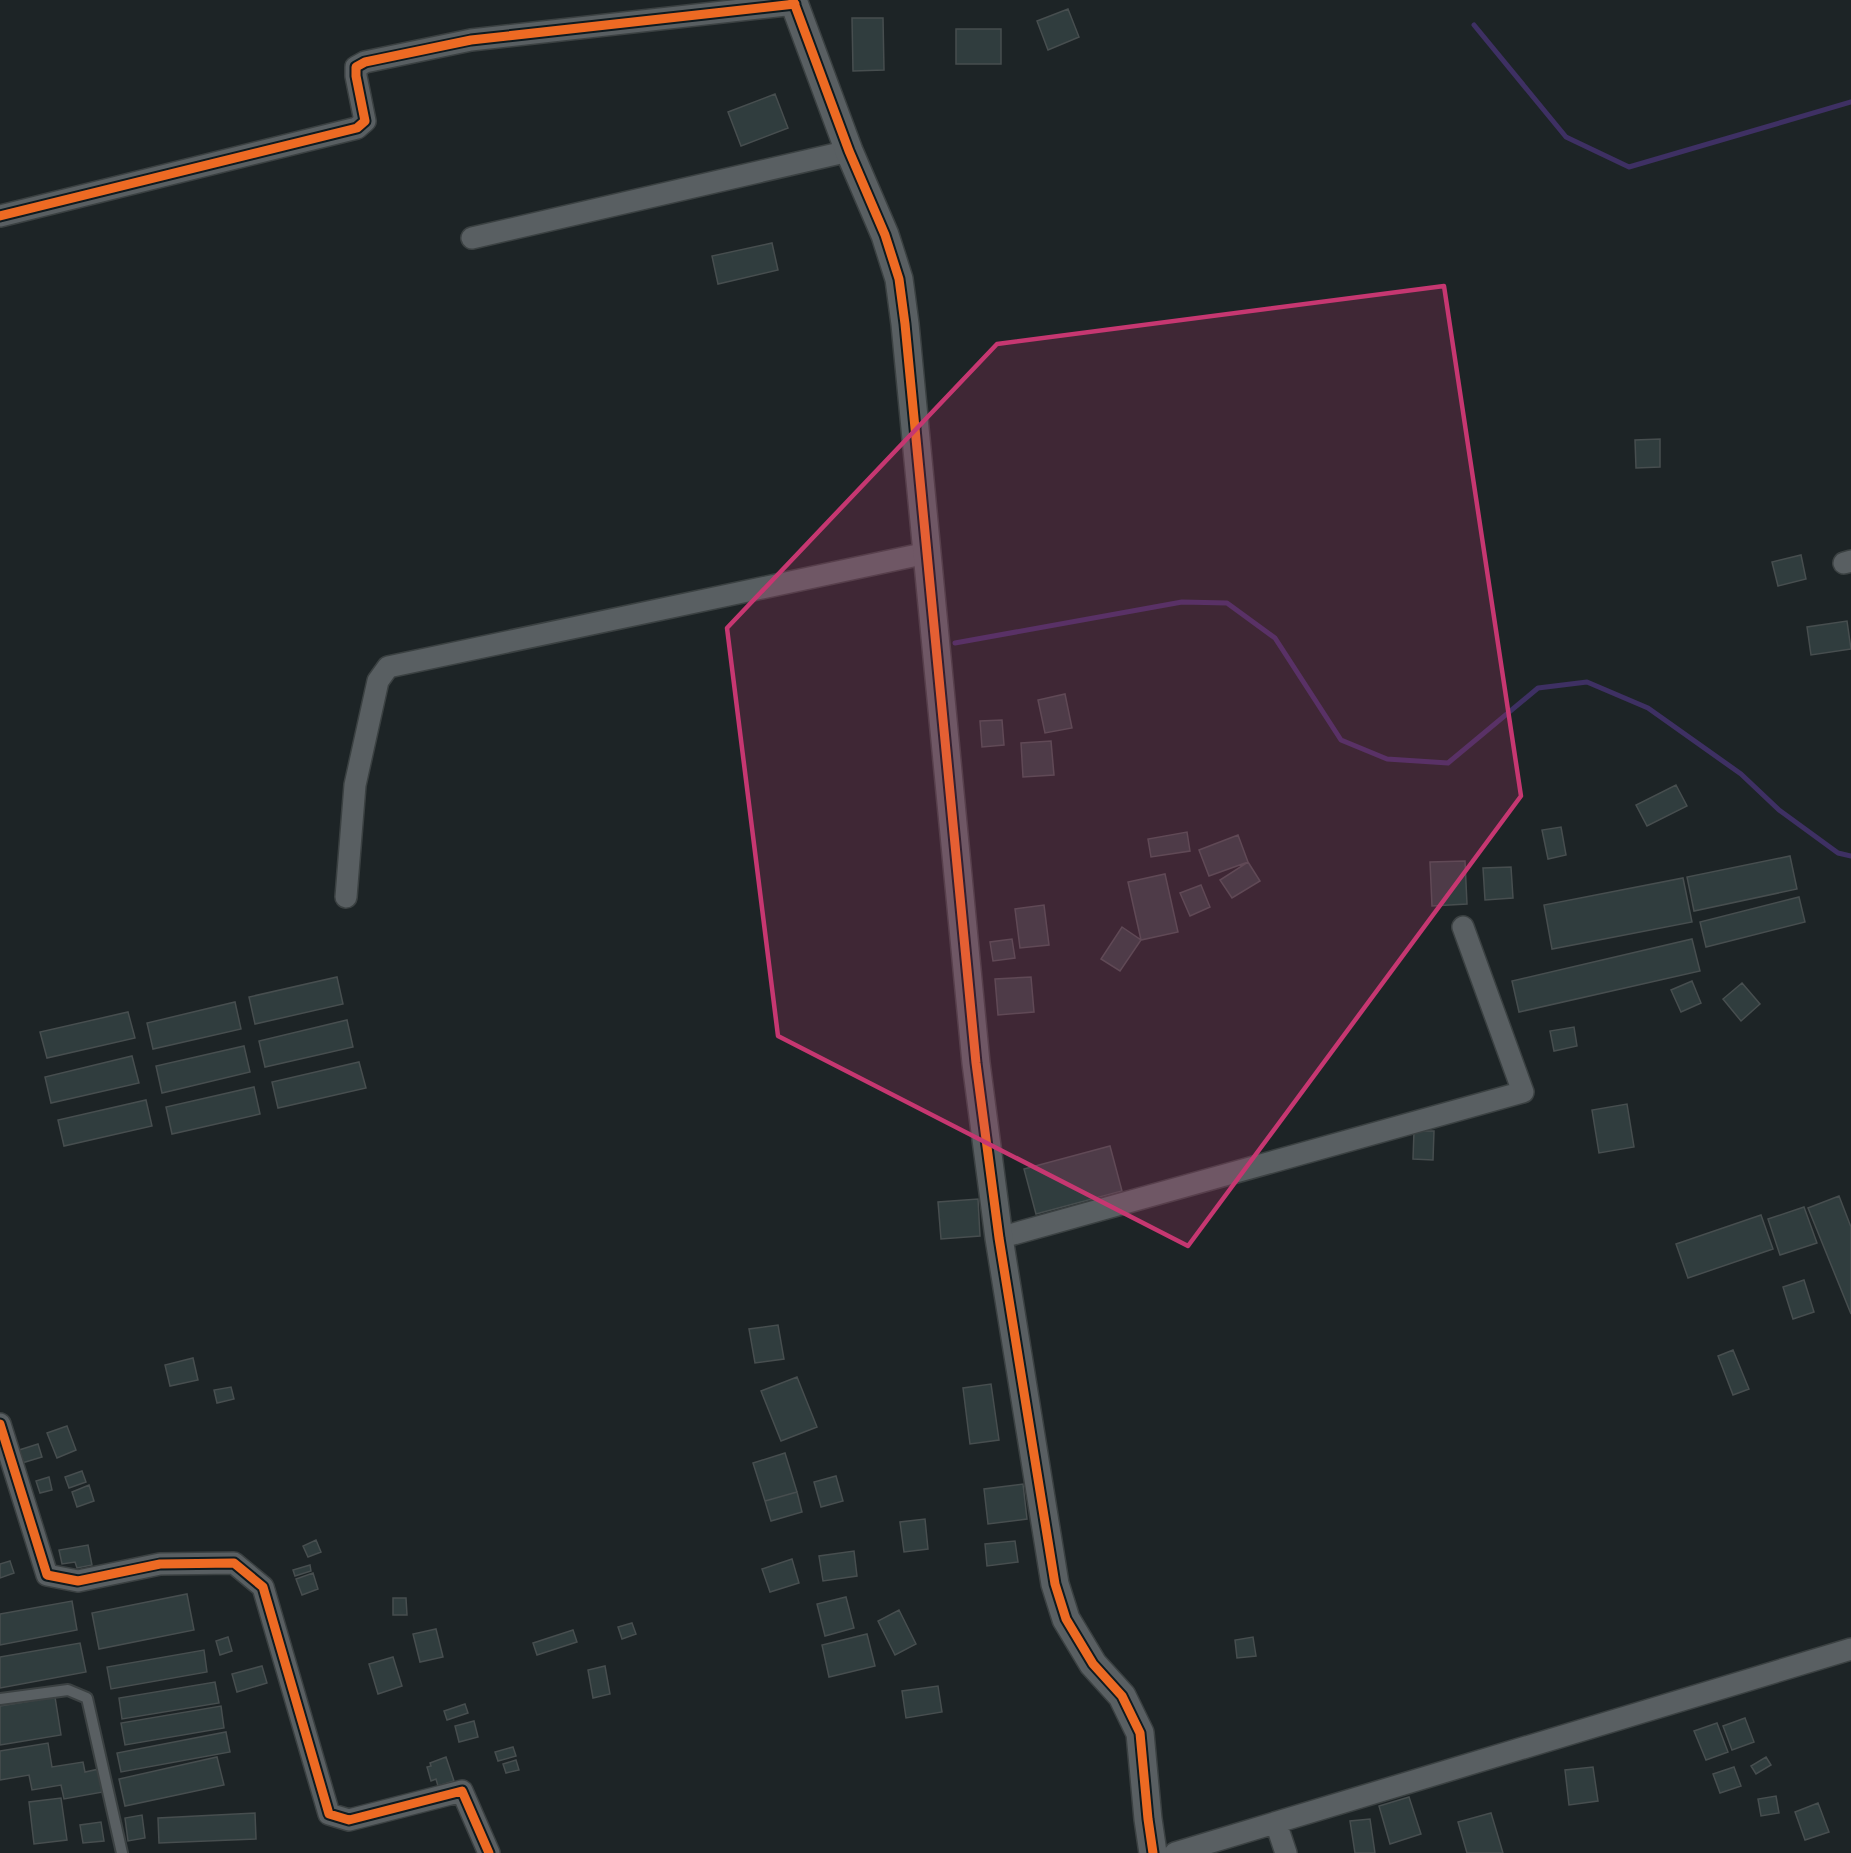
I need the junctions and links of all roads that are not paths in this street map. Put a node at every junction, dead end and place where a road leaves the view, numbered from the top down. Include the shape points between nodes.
1 (794, 2) edge
2 (849, 151) junction
3 (0, 216) edge
4 (472, 238) dead end
5 (927, 553) junction
6 (346, 897) dead end
7 (1463, 927) dead end
8 (999, 1239) junction
9 (0, 1424) edge
10 (1851, 1649) edge
11 (0, 1699) edge
12 (1276, 1823) junction
13 (122, 1853) edge
14 (489, 1853) edge
15 (1153, 1853) edge
16 (1175, 1853) edge
17 (1286, 1853) edge

1 - 2 street
1 - 3 street via 471,40 364,62 356,67 365,121 357,128
2 - 4 street
2 - 5 street via 899,279
5 - 6 street via 388,667 378,681 355,785
5 - 8 street via 976,1063
7 - 8 street via 1523,1092
8 - 15 street via 1055,1584 1066,1619 1092,1664 1122,1696 1140,1733
9 - 14 street via 47,1575 78,1581 160,1564 234,1563 263,1587 329,1814 349,1820 462,1791
10 - 12 street
11 - 13 lane via 68,1690 87,1698
12 - 16 street
12 - 17 street

